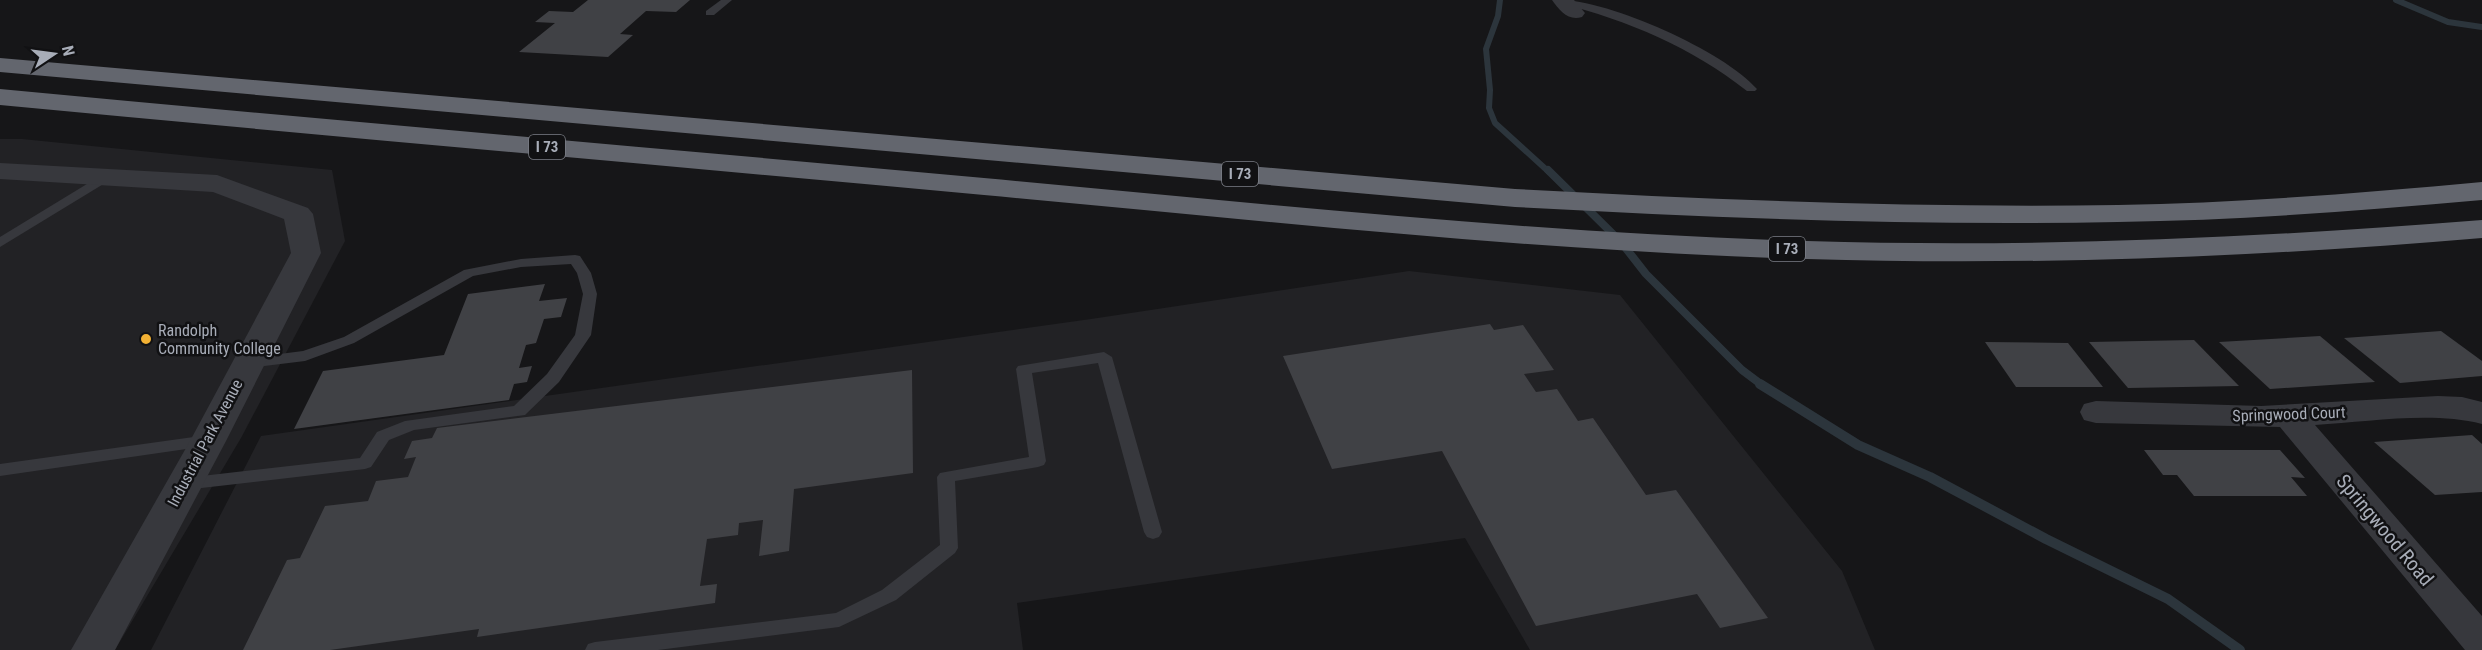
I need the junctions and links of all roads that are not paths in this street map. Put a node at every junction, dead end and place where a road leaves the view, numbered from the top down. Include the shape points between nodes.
1 (727, 0) edge
2 (1567, 5) edge
3 (710, 13) dead end
4 (0, 47) edge
5 (0, 65) edge
6 (161, 80) junction
7 (1751, 89) dead end
8 (0, 97) edge
9 (0, 113) edge
10 (168, 113) junction
11 (0, 171) edge
12 (105, 177) junction
13 (2482, 191) edge
14 (2482, 229) edge
15 (0, 243) edge
16 (248, 363) junction
17 (2096, 412) dead end
18 (2482, 413) edge
19 (2289, 416) junction
20 (208, 441) junction
21 (0, 470) edge
22 (183, 484) junction
23 (1153, 532) dead end
24 (2482, 644) edge
25 (93, 650) edge
26 (595, 650) edge

1 - 3 lane
2 - 7 lane via 1601,10 1658,33 1714,61
4 - 6 highway
5 - 6 highway, I 73
6 - 13 highway, I 73 via 1491,196 1701,209 2059,215 2301,207
8 - 10 highway, I 73
9 - 10 highway
10 - 14 highway, I 73 via 1389,222 1708,246 2088,251 2253,245
11 - 12 street, Industrial Park Avenue
12 - 15 lane
12 - 16 street, Industrial Park Avenue via 217,184 298,214 306,253
16 - 20 street, Industrial Park Avenue
16 - 22 lane via 305,356 349,340 469,273 521,262 575,259 590,294 583,335 553,378 519,411 411,425 383,436 365,463
17 - 19 street, Springwood Court
18 - 19 street, Springwood Court via 2438,407
19 - 24 street, Springwood Road
20 - 21 lane
20 - 22 street, Industrial Park Avenue
22 - 25 street, Industrial Park Avenue
23 - 26 lane via 1104,357 1024,369 1038,460 946,477 949,548 889,595 839,620

